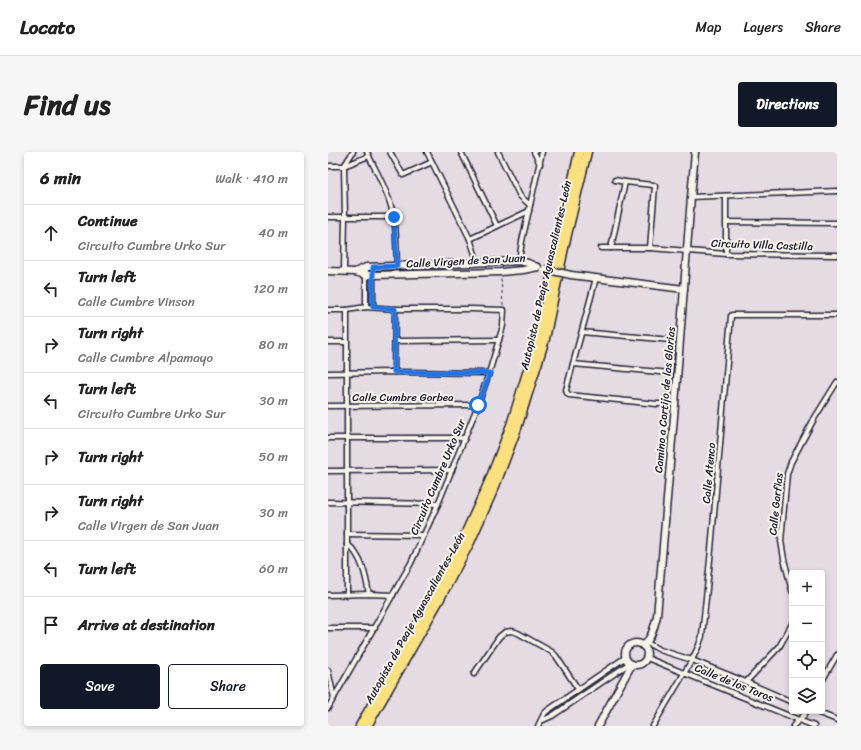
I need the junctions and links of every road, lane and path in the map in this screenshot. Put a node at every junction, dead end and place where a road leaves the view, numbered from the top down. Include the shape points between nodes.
1 (390, 152) edge
2 (427, 152) edge
3 (461, 152) edge
4 (498, 152) edge
5 (534, 152) edge
6 (542, 152) edge
7 (579, 152) edge
8 (587, 152) edge
9 (695, 152) edge
10 (352, 153) edge
11 (368, 154) edge
12 (432, 162) junction
13 (540, 164) junction
14 (328, 166) edge
15 (344, 166) junction
16 (615, 180) dead end
17 (625, 182) junction
18 (837, 191) edge
19 (726, 196) junction
20 (691, 197) junction
21 (530, 205) junction
22 (529, 211) junction
23 (328, 217) edge
24 (345, 217) junction
25 (394, 217) junction
26 (727, 222) junction
27 (837, 223) edge
28 (497, 226) junction
29 (470, 239) junction
30 (601, 248) dead end
31 (611, 248) junction
32 (650, 248) junction
33 (686, 251) junction
34 (726, 254) junction
35 (837, 255) edge
36 (519, 261) junction
37 (478, 263) junction
38 (397, 266) junction
39 (370, 267) junction
40 (541, 268) junction
41 (328, 271) edge
42 (344, 271) junction
43 (355, 272) junction
44 (501, 272) junction
45 (366, 275) junction
46 (373, 275) junction
47 (596, 278) junction
48 (684, 289) junction
49 (366, 307) junction
50 (373, 307) junction
51 (395, 309) junction
52 (328, 310) edge
53 (347, 310) junction
54 (504, 310) junction
55 (837, 315) edge
56 (582, 332) junction
57 (499, 340) junction
58 (395, 341) junction
59 (328, 342) edge
60 (346, 342) junction
61 (573, 364) junction
62 (394, 372) junction
63 (328, 373) edge
64 (347, 373) junction
65 (490, 373) junction
66 (670, 373) junction
67 (837, 382) edge
68 (478, 405) junction
69 (328, 406) edge
70 (347, 406) junction
71 (328, 438) edge
72 (347, 438) junction
73 (465, 438) junction
74 (347, 470) junction
75 (452, 470) junction
76 (328, 471) edge
77 (328, 502) edge
78 (346, 502) junction
79 (438, 504) junction
80 (347, 534) junction
81 (424, 535) junction
82 (347, 544) junction
83 (789, 579) edge
84 (369, 594) junction
85 (328, 595) edge
86 (347, 595) junction
87 (393, 595) junction
88 (328, 628) edge
89 (374, 628) junction
90 (789, 629) edge
91 (645, 644) junction
92 (837, 655) edge
93 (626, 657) junction
94 (647, 658) junction
95 (692, 660) junction
96 (631, 663) junction
97 (328, 670) edge
98 (685, 673) junction
99 (474, 674) dead end
100 (824, 678) edge
101 (746, 682) junction
102 (578, 689) junction
103 (334, 698) junction
104 (789, 701) edge
105 (328, 708) edge
106 (804, 714) edge
107 (822, 714) edge
108 (800, 720) junction
109 (837, 720) edge
110 (541, 721) junction
111 (360, 726) edge
112 (367, 726) edge
113 (538, 726) edge
114 (598, 726) edge
115 (653, 726) edge
116 (793, 726) edge
117 (814, 726) edge

1 - 12 street via 403,175
2 - 12 street
3 - 28 street
4 - 21 street via 520,196
5 - 13 street
6 - 13 street
7 - 111 highway via 538,337 511,425 463,539
8 - 112 highway, Autopista de Peaje Aguascalientes-León via 545,339 509,450 470,542
9 - 20 street, Camino a Cortijo de las Glorias
10 - 15 street
11 - 15 street
11 - 25 street via 387,194
12 - 29 street
13 - 21 street
14 - 15 street
15 - 24 street
16 - 17 street
17 - 31 street
17 - 32 street via 654,186
18 - 19 street
19 - 20 street
19 - 26 street
20 - 33 street, Camino a Cortijo de las Glorias
21 - 22 street
22 - 28 street
22 - 36 street
23 - 24 street
24 - 25 street
24 - 42 street
25 - 38 street
26 - 27 street
26 - 34 street
28 - 29 street
29 - 37 street
30 - 31 street, Circuito Villa Castilla
31 - 32 street, Circuito Villa Castilla
32 - 33 street, Circuito Villa Castilla
33 - 34 street, Circuito Villa Castilla
33 - 48 street, Camino a Cortijo de las Glorias
34 - 35 street, Circuito Villa Castilla
36 - 37 street, Calle Virgen de San Juan
36 - 40 street, Calle Virgen de San Juan
37 - 38 street, Calle Virgen de San Juan
38 - 39 street, Calle Virgen de San Juan
39 - 43 street, Calle Virgen de San Juan
39 - 45 street
39 - 46 street
40 - 44 street, Calle Virgen de San Juan
40 - 47 street, bridge
41 - 42 street, Calle Virgen de San Juan
42 - 43 street, Calle Virgen de San Juan
43 - 45 street, Calle Virgen de San Juan
44 - 46 street, Calle Virgen de San Juan
44 - 54 path
45 - 46 street, Calle Virgen de San Juan
45 - 49 street
46 - 50 street
47 - 48 street
47 - 56 street
48 - 91 street, Camino a Cortijo de las Glorias via 657,616
49 - 50 street
49 - 53 street
50 - 51 street
51 - 54 street
51 - 58 street
52 - 53 street
53 - 60 street
54 - 57 street, Circuito Cumbre Urko Sur
55 - 95 street, Calle Atenco via 730,316 703,628
56 - 61 street
56 - 66 street via 670,340 673,342
57 - 58 street
57 - 65 street, Circuito Cumbre Urko Sur
58 - 62 street
59 - 60 street
60 - 64 street
61 - 66 street
61 - 66 street via 566,390 569,395 657,404 668,402
62 - 64 street
62 - 65 street
63 - 64 street
64 - 70 street
65 - 68 street, Circuito Cumbre Urko Sur
67 - 83 street, Calle Garfias via 814,419 787,474 782,541
68 - 70 street, Calle Cumbre Gorbea
68 - 73 street, Circuito Cumbre Urko Sur
69 - 70 street, Calle Cumbre Gorbea
70 - 72 street
71 - 72 street
72 - 73 street
72 - 74 street
73 - 75 street, Circuito Cumbre Urko Sur
74 - 75 street
74 - 76 street
74 - 78 street
75 - 79 street, Circuito Cumbre Urko Sur
77 - 78 street
78 - 79 street
78 - 80 street
79 - 81 street, Circuito Cumbre Urko Sur
80 - 81 street
80 - 82 street
81 - 87 street, Circuito Cumbre Urko Sur
82 - 84 street via 358,556
82 - 86 street
84 - 86 street
84 - 87 street
85 - 86 street
87 - 89 street, Circuito Cumbre Urko Sur
88 - 89 street
89 - 103 street, Circuito Cumbre Urko Sur
90 - 101 street via 779,647
91 - 93 street via 636,643 629,646
91 - 94 street
91 - 95 street, Calle de los Toros
92 - 100 street
93 - 96 street
93 - 102 street
94 - 96 street via 639,665
94 - 98 street, Calle de los Toros
95 - 98 street, Calle Atenco
95 - 101 street, Calle de los Toros
96 - 110 street
96 - 114 street
97 - 103 street
98 - 108 street, Calle de los Toros
98 - 115 street, Calle Atenco
99 - 102 street via 499,636 512,631 552,652
101 - 104 street, Calle de los Toros
102 - 110 street via 547,710
103 - 105 street, Circuito Cumbre Urko Sur
106 - 108 street
107 - 109 street
108 - 116 street
108 - 117 street, Calle de los Toros
110 - 113 street

